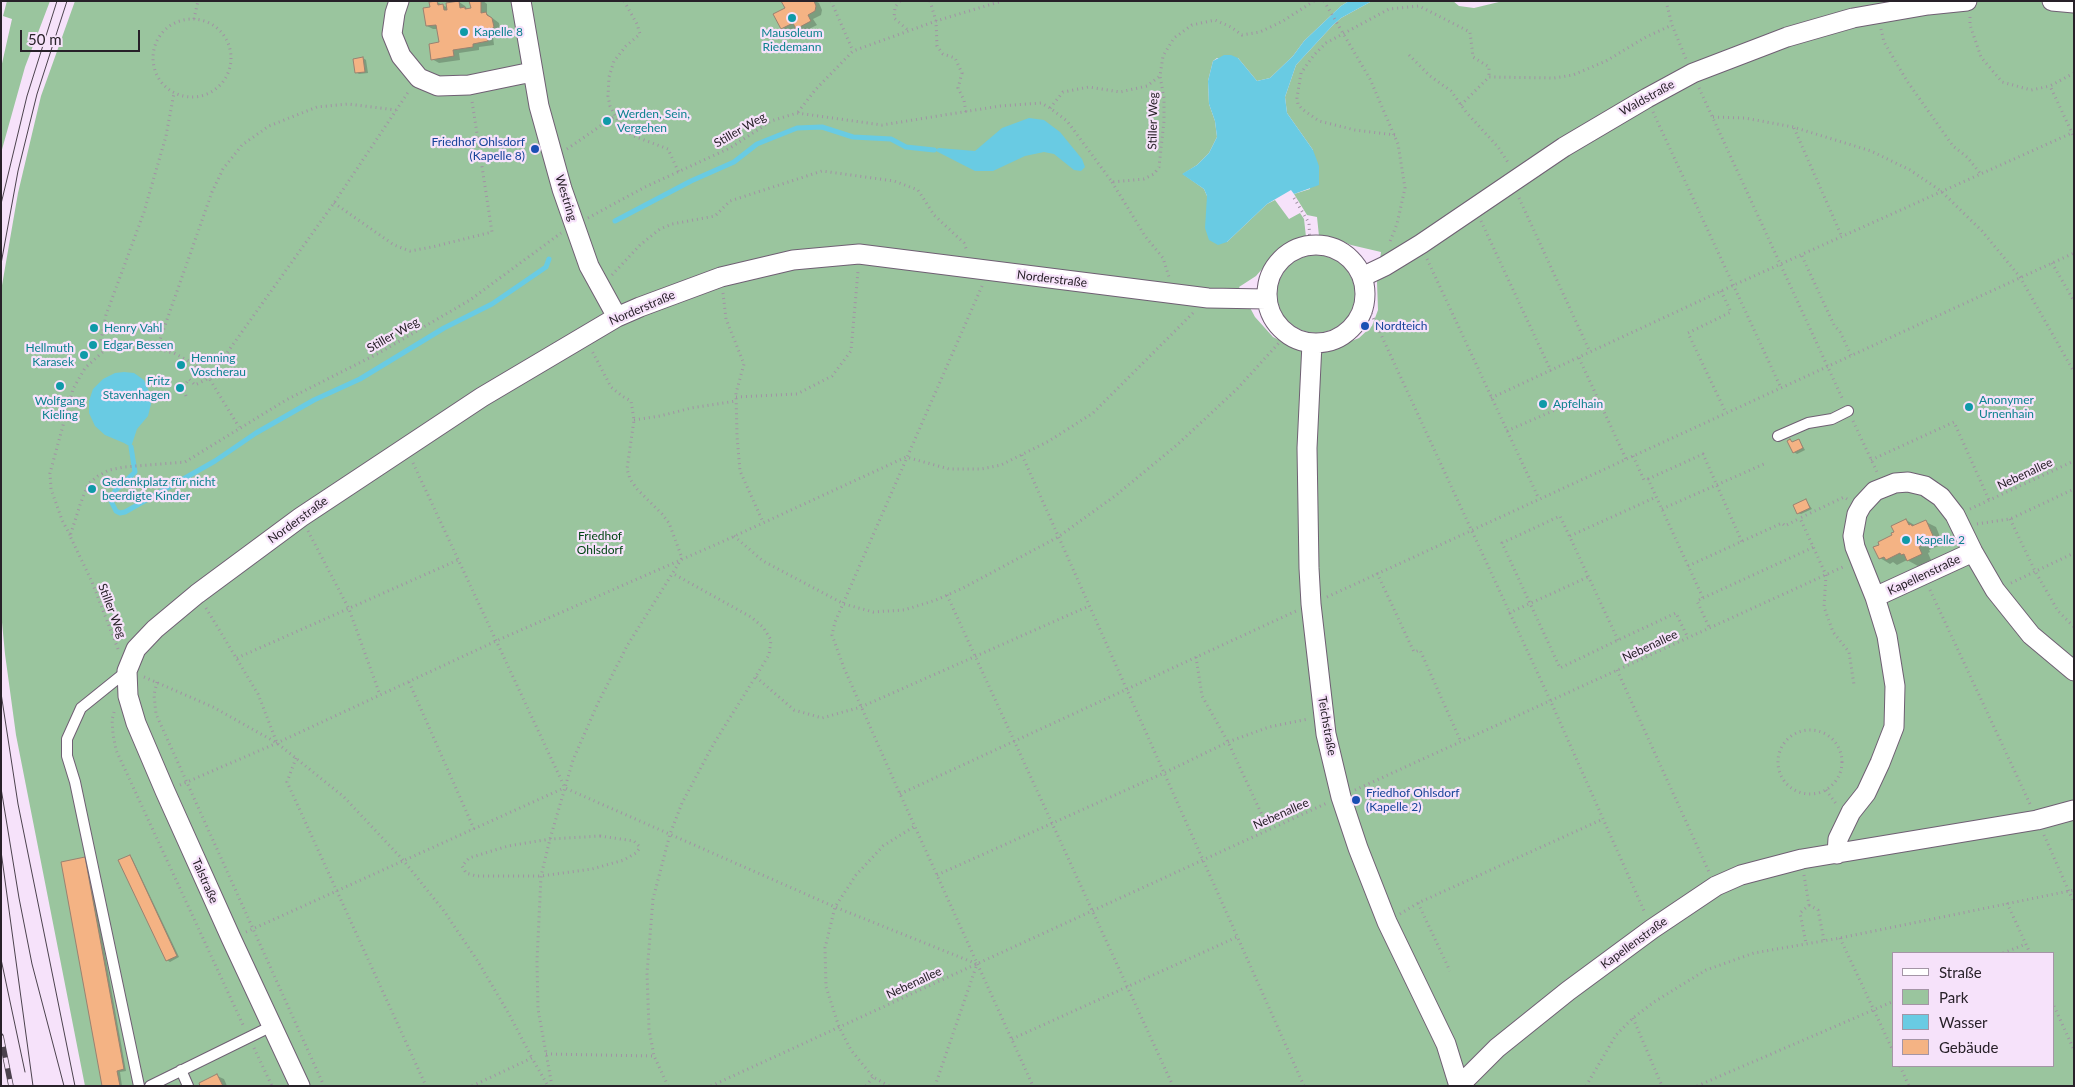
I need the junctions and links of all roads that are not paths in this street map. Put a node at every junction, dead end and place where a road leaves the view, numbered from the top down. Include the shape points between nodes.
1 (399, 1) edge
2 (521, 1) edge
3 (2052, 1) edge
4 (2074, 4) edge
5 (1969, 5) edge
6 (532, 72) junction
7 (1362, 277) junction
8 (1266, 299) junction
9 (617, 317) junction
10 (1312, 343) junction
11 (1848, 411) road end
12 (1778, 436) dead end
13 (1973, 552) junction
14 (1875, 597) junction
15 (127, 671) junction
16 (2074, 671) edge
17 (2074, 810) edge
18 (1837, 854) junction
19 (272, 1026) junction
20 (181, 1070) junction
21 (139, 1086) edge
22 (150, 1086) edge
23 (188, 1086) edge
24 (300, 1086) edge
25 (1459, 1086) edge

1 - 6 street via 392,34 401,56 419,78 438,86 469,84
2 - 6 street, Westring
3 - 4 street
5 - 7 street, Waldstraße via 1853,18 1787,37 1693,73 1514,179 1420,244
6 - 9 street, Westring via 554,158 588,266
7 - 8 street via 1341,252 1323,245 1310,245 1288,253 1272,269
7 - 10 street via 1365,300 1354,325 1335,340
8 - 9 street, Norderstraße via 1208,298 859,254 793,260 721,277
8 - 10 street via 1273,319 1286,334
9 - 15 street, Norderstraße via 482,397 301,517 155,629 136,650
10 - 25 street, Teichstraße via 1307,448 1310,604 1326,734 1358,848 1387,922 1446,1044
11 - 12 lane via 1832,419 1808,422
13 - 14 street, Kapellenstraße
13 - 14 street, Kapellenstraße via 1958,521 1941,497 1925,486 1908,482 1883,487 1862,505 1853,536
13 - 16 street, Kapellenstraße via 1995,590 2031,635
14 - 18 street, Kapellenstraße via 1895,686 1894,727 1866,793 1838,839
15 - 19 street, Talstraße via 128,696 136,723
15 - 21 lane via 81,708 67,739 67,756
17 - 18 street, Kapellenstraße via 2037,820
18 - 25 street, Kapellenstraße via 1741,874 1716,886 1568,991 1497,1048
19 - 20 lane
19 - 24 street, Talstraße
20 - 22 lane
20 - 23 lane

